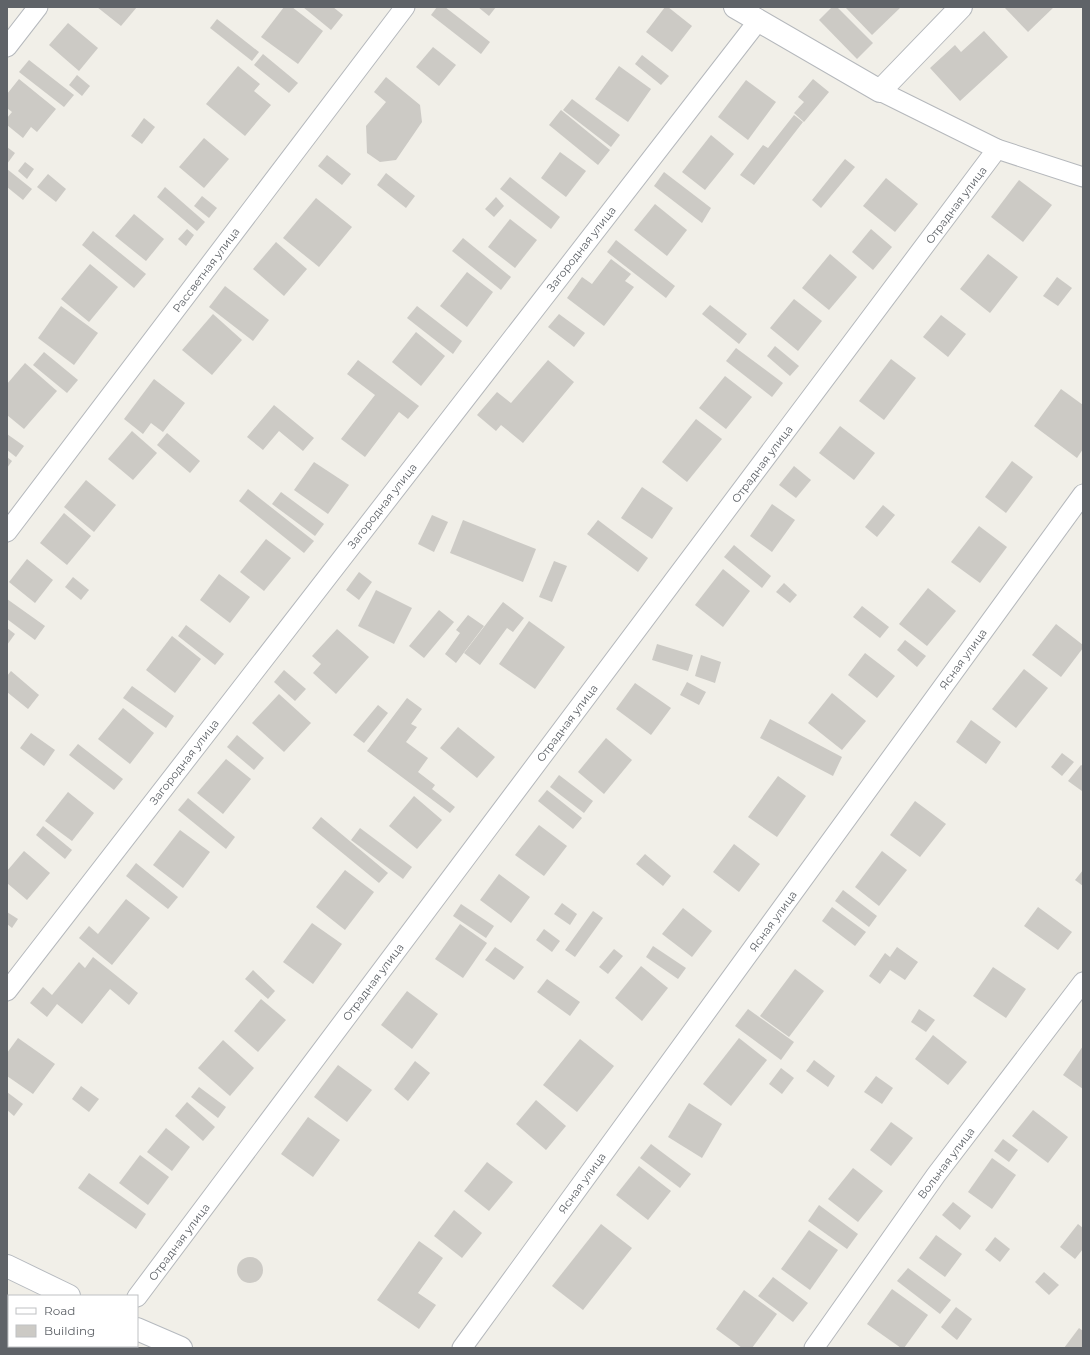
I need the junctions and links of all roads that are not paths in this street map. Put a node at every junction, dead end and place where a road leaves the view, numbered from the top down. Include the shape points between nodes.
1 (38, 7) edge
2 (405, 7) edge
3 (735, 7) edge
4 (961, 7) edge
5 (758, 21) junction
6 (7, 47) edge
7 (880, 91) junction
8 (998, 149) junction
9 (1083, 177) edge
10 (1083, 494) edge
11 (7, 532) edge
12 (1083, 982) edge
13 (7, 991) edge
14 (7, 1266) edge
15 (67, 1295) edge
16 (138, 1296) edge
17 (138, 1329) edge
18 (181, 1348) edge
19 (462, 1348) edge
20 (814, 1348) edge

1 - 6 street
2 - 11 street, Рассветная улица
3 - 5 street
4 - 7 street
5 - 7 street
5 - 13 street, Загородная улица
7 - 8 street
8 - 9 street
8 - 16 street, Отрадная улица
10 - 19 street, Ясная улица
12 - 20 street, Вольная улица via 936,1175
14 - 15 street
17 - 18 street

